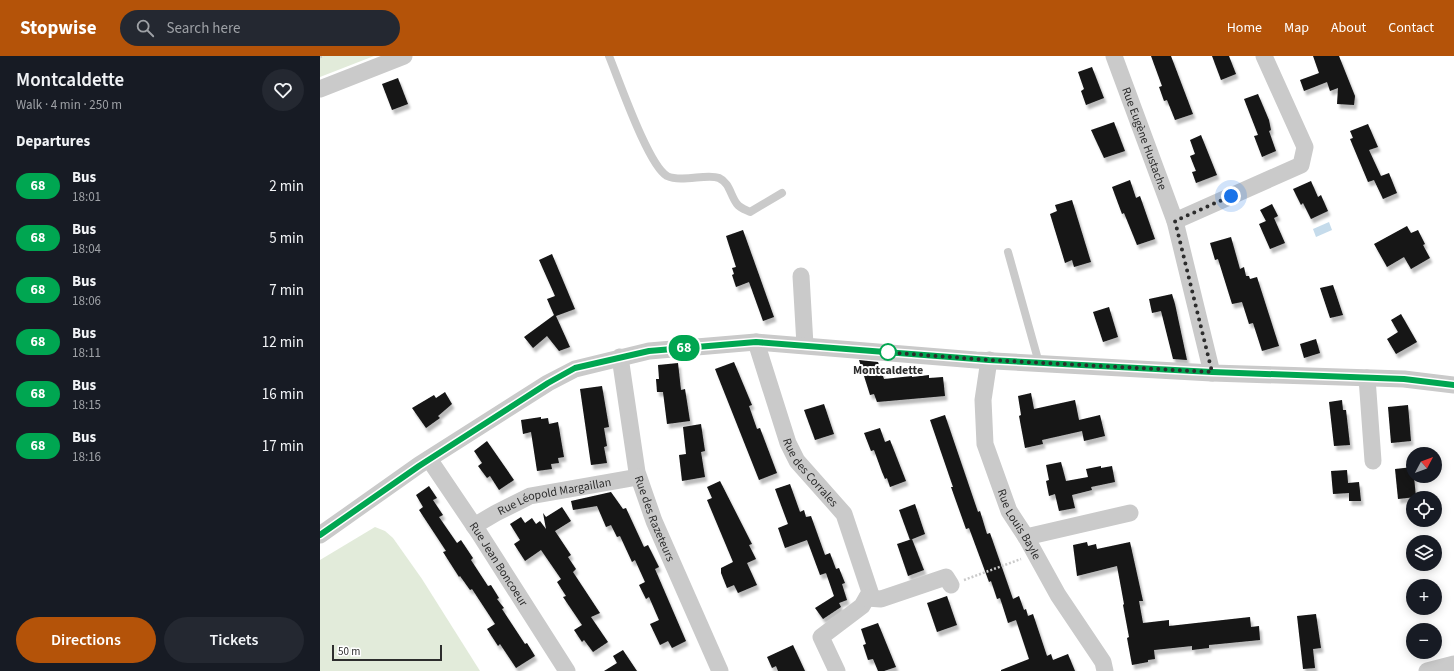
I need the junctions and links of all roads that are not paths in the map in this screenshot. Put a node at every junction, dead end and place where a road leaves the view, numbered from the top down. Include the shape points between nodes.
1 (404, 56) edge
2 (609, 56) edge
3 (1114, 56) edge
4 (1264, 56) edge
5 (320, 89) edge
6 (782, 193) dead end
7 (1175, 221) junction
8 (1008, 252) dead end
9 (801, 276) dead end
10 (756, 342) junction
11 (805, 345) junction
12 (620, 357) junction
13 (989, 360) junction
14 (1038, 363) junction
15 (1212, 372) junction
16 (1366, 378) junction
17 (1454, 385) edge
18 (429, 459) junction
19 (1373, 461) dead end
20 (638, 477) junction
21 (1130, 512) dead end
22 (474, 526) junction
23 (320, 535) edge
24 (1026, 536) junction
25 (951, 586) road end
26 (867, 598) junction
27 (1454, 664) edge
28 (566, 671) edge
29 (720, 671) edge
30 (837, 671) edge
31 (1105, 671) edge
32 (1427, 671) edge

1 - 5 street
2 - 6 lane via 644,141 658,168 668,176 682,179 717,177 726,182 738,206 750,212
3 - 7 street, Rue Eugène Hustache
4 - 7 street via 1305,147 1301,165
7 - 15 street, Rue Eugène Hustache
8 - 14 lane
9 - 11 street
10 - 11 street
10 - 12 street via 649,351
10 - 26 street, Rue des Corrales via 788,443 798,461 844,514 870,592
11 - 13 street
12 - 18 street via 575,368
12 - 20 street, Rue des Razeteurs via 624,398
13 - 14 street
13 - 24 street, Rue Louis Bayle via 983,400 985,444 1009,511
14 - 15 street
15 - 16 street
16 - 17 street via 1404,379
16 - 19 street
18 - 22 street, Rue Jean Boncoeur
18 - 23 street
20 - 22 street, Rue Léopold Margaillan via 530,496
20 - 29 street, Rue des Razeteurs via 654,521
21 - 24 street
22 - 28 street, Rue Jean Boncoeur
24 - 31 street, Rue Louis Bayle via 1058,595 1103,662
25 - 26 street via 946,577 881,599
26 - 30 street via 862,606 821,637
27 - 32 street

